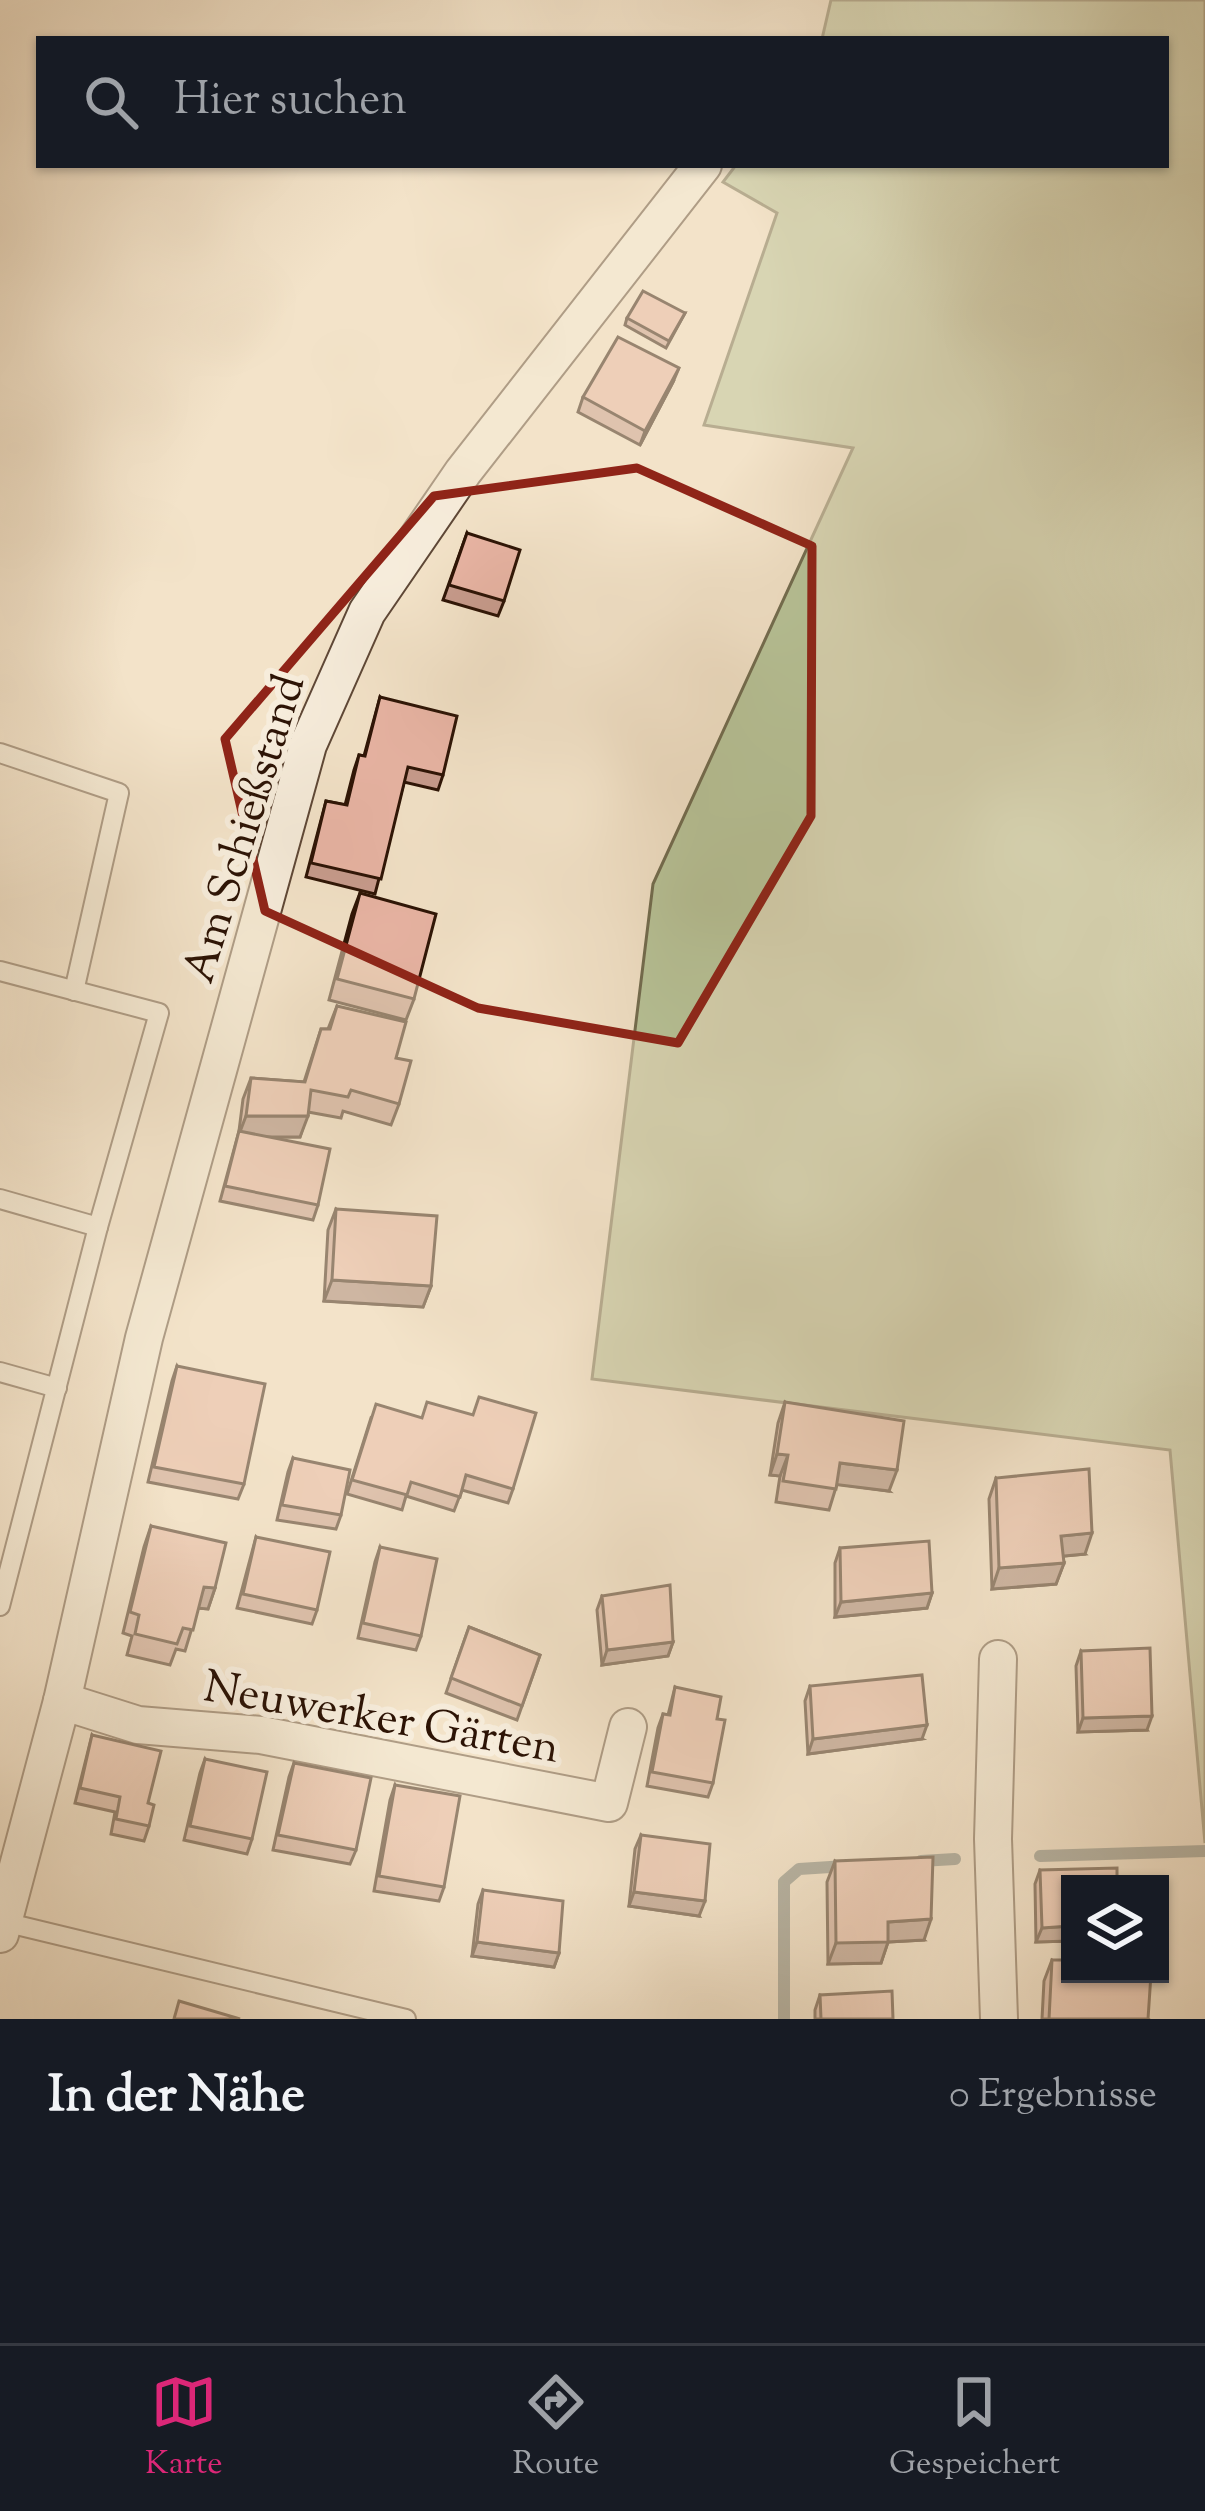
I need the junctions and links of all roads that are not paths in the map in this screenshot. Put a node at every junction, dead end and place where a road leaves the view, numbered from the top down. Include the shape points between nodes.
1 (701, 168) edge
2 (0, 753) edge
3 (0, 971) edge
4 (74, 991) junction
5 (0, 1199) edge
6 (98, 1227) junction
7 (0, 1372) edge
8 (56, 1388) junction
9 (1, 1596) edge
10 (998, 1659) dead end
11 (62, 1701) junction
12 (628, 1727) dead end
13 (2, 1926) edge
14 (406, 2019) edge
15 (998, 2019) edge

1 - 11 street, Am Schießstand via 464,472 367,612 308,745 144,1338
2 - 4 lane via 118,793
3 - 4 lane
4 - 6 lane via 158,1013
5 - 6 lane
6 - 8 lane
7 - 8 lane
8 - 9 lane
10 - 15 street
11 - 12 street, Neuwerker Gärten via 138,1725 261,1735 609,1803
11 - 13 street
13 - 14 lane

